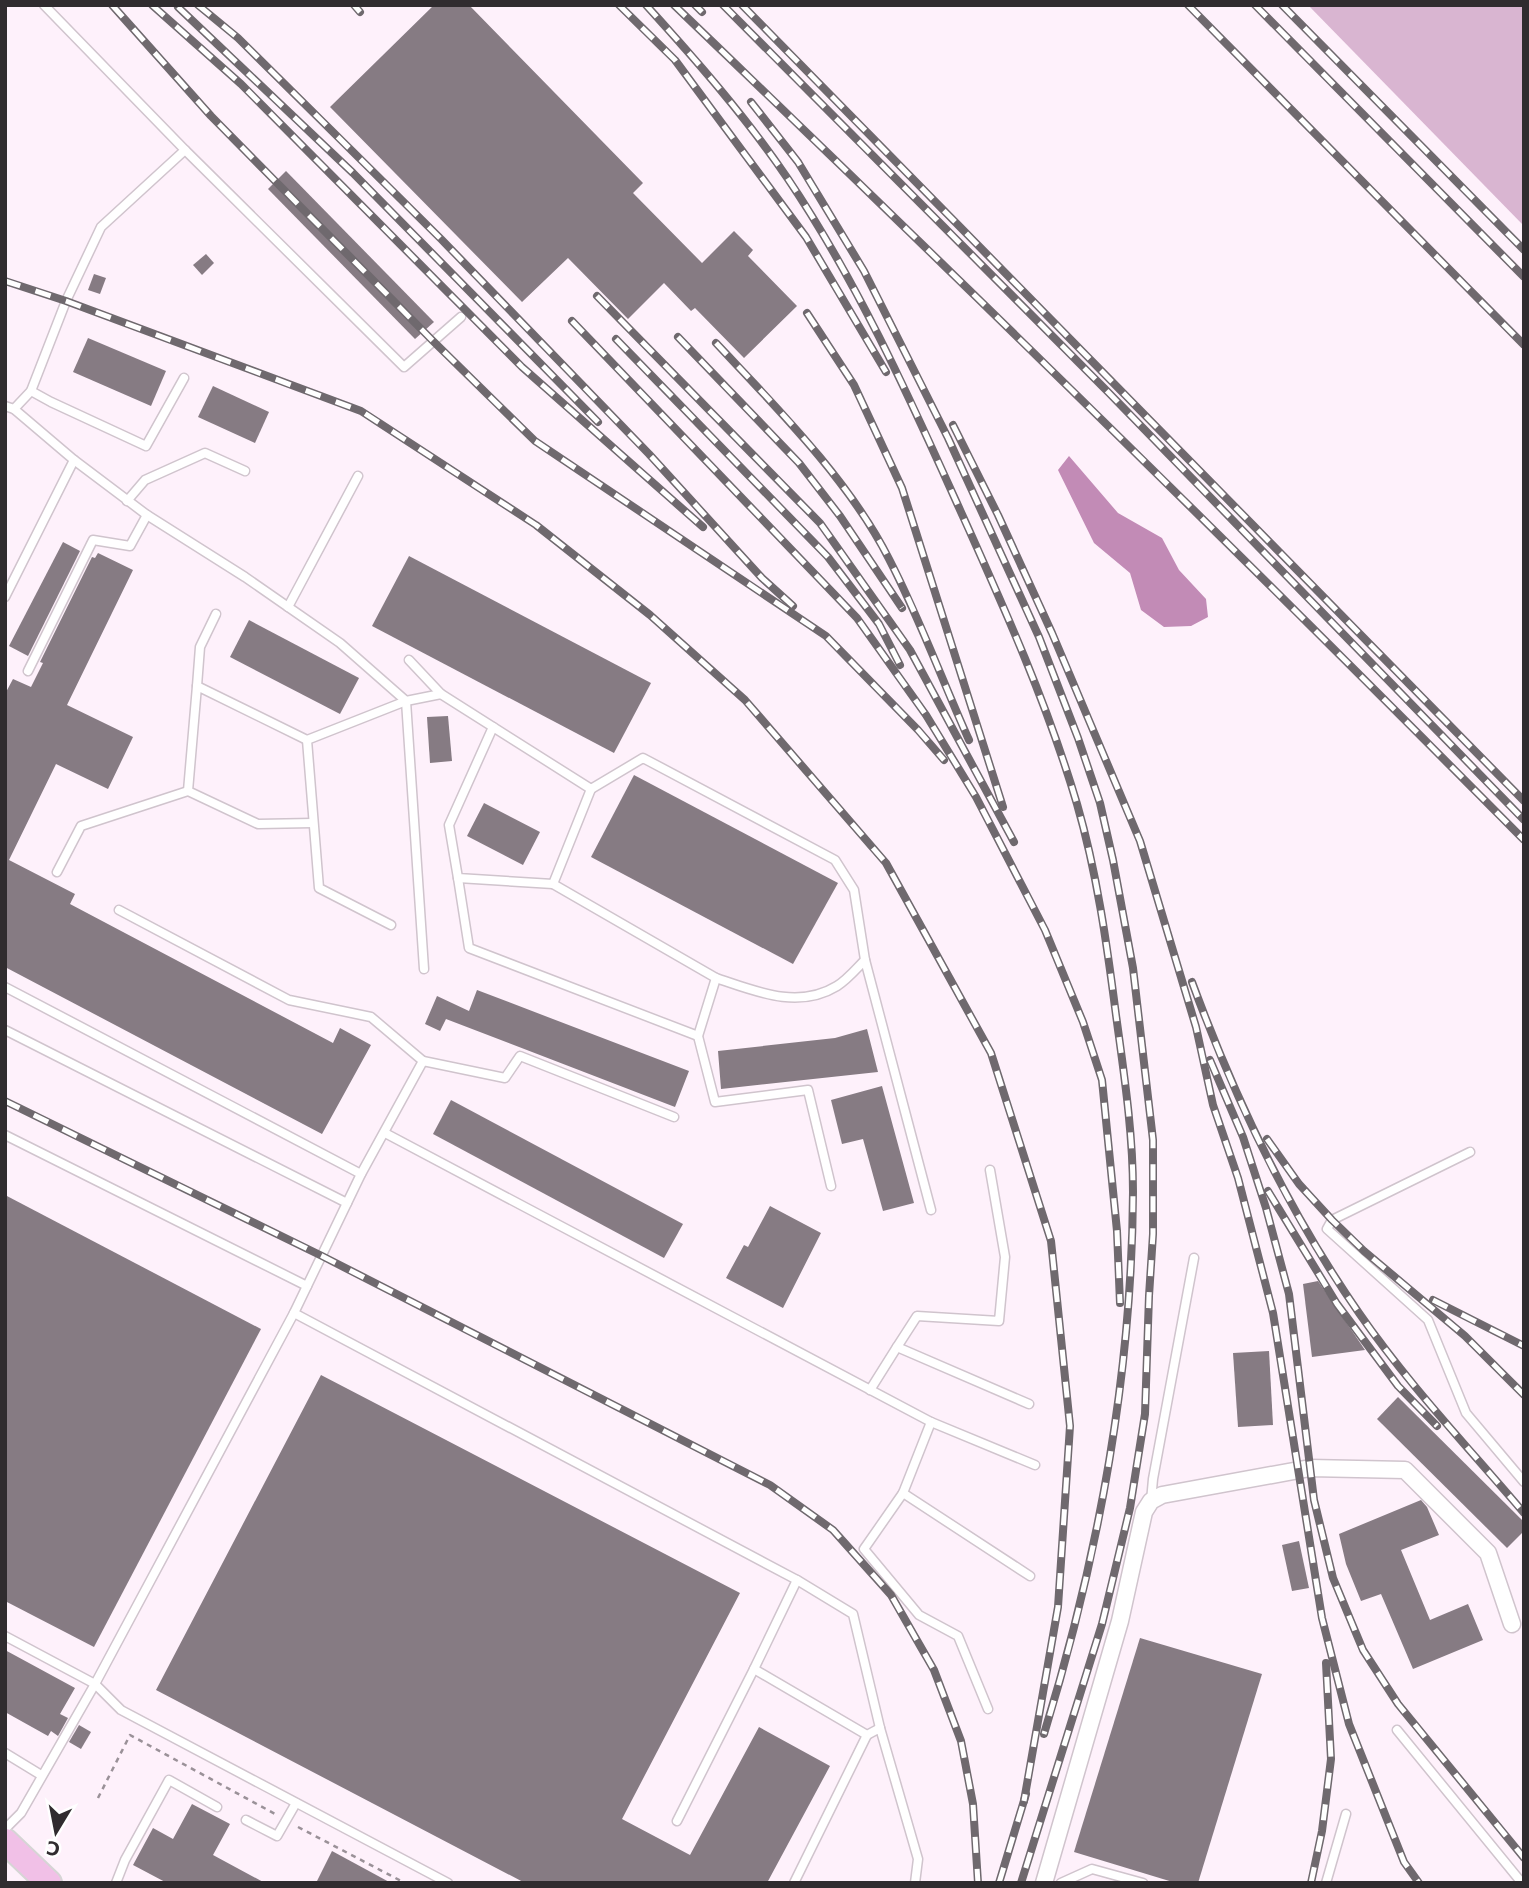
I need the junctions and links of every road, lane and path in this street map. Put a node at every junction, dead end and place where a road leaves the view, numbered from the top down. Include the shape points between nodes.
1 (44, 5) edge
2 (184, 150) junction
3 (461, 317) dead end
4 (184, 378) dead end
5 (31, 391) junction
6 (9, 408) edge
7 (74, 460) junction
8 (245, 471) dead end
9 (358, 477) dead end
10 (127, 500) junction
11 (147, 516) junction
12 (5, 597) edge
13 (288, 607) junction
14 (216, 614) dead end
15 (409, 660) dead end
16 (28, 671) dead end
17 (197, 687) junction
18 (442, 694) junction
19 (406, 701) junction
20 (493, 727) junction
21 (307, 740) junction
22 (591, 789) junction
23 (188, 791) junction
24 (313, 823) junction
25 (57, 872) dead end
26 (458, 878) junction
27 (553, 884) junction
28 (119, 910) dead end
29 (391, 925) dead end
30 (865, 960) junction
31 (424, 969) dead end
32 (716, 978) junction
33 (5, 987) edge
34 (5, 1030) edge
35 (698, 1036) junction
36 (423, 1061) junction
37 (674, 1117) dead end
38 (385, 1133) junction
39 (5, 1135) edge
40 (1470, 1152) dead end
41 (990, 1170) dead end
42 (361, 1174) junction
43 (831, 1186) dead end
44 (347, 1203) junction
45 (931, 1210) dead end
46 (1194, 1258) dead end
47 (307, 1286) junction
48 (294, 1314) junction
49 (897, 1347) junction
50 (870, 1390) junction
51 (1029, 1404) dead end
52 (931, 1422) junction
53 (1035, 1465) dead end
54 (1524, 1482) edge
55 (904, 1493) junction
56 (1151, 1501) junction
57 (1030, 1576) dead end
58 (797, 1580) junction
59 (1512, 1624) dead end
60 (5, 1636) edge
61 (754, 1669) junction
62 (95, 1684) junction
63 (988, 1709) dead end
64 (880, 1728) junction
65 (1397, 1730) dead end
66 (867, 1735) junction
67 (5, 1754) edge
68 (41, 1775) junction
69 (98, 1797) dead end
70 (296, 1802) junction
71 (217, 1807) dead end
72 (1346, 1814) dead end
73 (246, 1820) dead end
74 (286, 1820) junction
75 (677, 1821) dead end
76 (5, 1829) edge
77 (5, 1842) edge
78 (49, 1883) edge
79 (116, 1883) edge
80 (405, 1883) edge
81 (448, 1883) edge
82 (794, 1883) edge
83 (915, 1883) edge
84 (1044, 1883) edge
85 (1061, 1883) edge
86 (1143, 1883) edge
87 (1326, 1883) edge
88 (1522, 1883) edge

1 - 2 lane
2 - 3 lane via 404,367
2 - 5 lane via 101,227
4 - 5 lane via 146,446
5 - 6 lane
6 - 7 lane
7 - 10 lane
7 - 12 lane
8 - 10 lane via 205,453 145,480
9 - 13 lane
10 - 11 lane
11 - 13 lane
11 - 16 lane via 131,546 93,540
13 - 19 lane via 340,643
14 - 17 lane via 200,647
15 - 18 lane
17 - 21 lane
17 - 23 lane
18 - 19 lane
18 - 20 lane
19 - 21 lane
19 - 31 lane
20 - 22 lane
20 - 26 lane via 449,825
21 - 24 lane
22 - 27 lane
22 - 30 lane via 643,758 835,860 854,890
23 - 24 lane via 258,824
23 - 25 lane via 82,826
24 - 29 lane via 318,888
26 - 27 lane
26 - 35 lane via 469,948
27 - 32 lane
28 - 36 lane via 289,1000 370,1017
30 - 32 lane via 837,986 804,999 768,995
30 - 45 lane
32 - 35 lane
33 - 42 lane
34 - 44 lane
35 - 43 lane via 715,1102 808,1090
36 - 37 lane via 505,1078 520,1056
36 - 38 lane
38 - 42 lane
38 - 50 lane
39 - 47 lane
40 - 54 lane via 1332,1220 1328,1228 1428,1320 1465,1413
41 - 49 lane via 1004,1256 999,1321 918,1316
42 - 44 lane
44 - 47 lane
46 - 56 lane
47 - 48 lane
48 - 58 lane
48 - 62 lane
49 - 50 lane
49 - 51 lane
50 - 52 lane
52 - 53 lane
52 - 55 lane
55 - 57 lane
55 - 63 lane via 864,1549 919,1615 958,1636
56 - 59 street via 1162,1495 1310,1468 1405,1470 1489,1553
56 - 84 street via 1144,1512 1120,1621
58 - 61 lane
58 - 64 lane via 853,1614
60 - 62 lane
61 - 66 lane
61 - 75 lane
62 - 68 lane
62 - 70 lane via 121,1710
64 - 66 lane
64 - 83 lane via 918,1859
65 - 88 lane
66 - 82 lane
67 - 68 lane
68 - 76 lane via 21,1813
69 - 74 path via 130,1735
70 - 74 lane
70 - 81 lane
71 - 79 lane via 169,1780
72 - 87 lane
73 - 74 lane via 277,1836
74 - 80 path
77 - 78 main road
85 - 86 lane via 1092,1869

